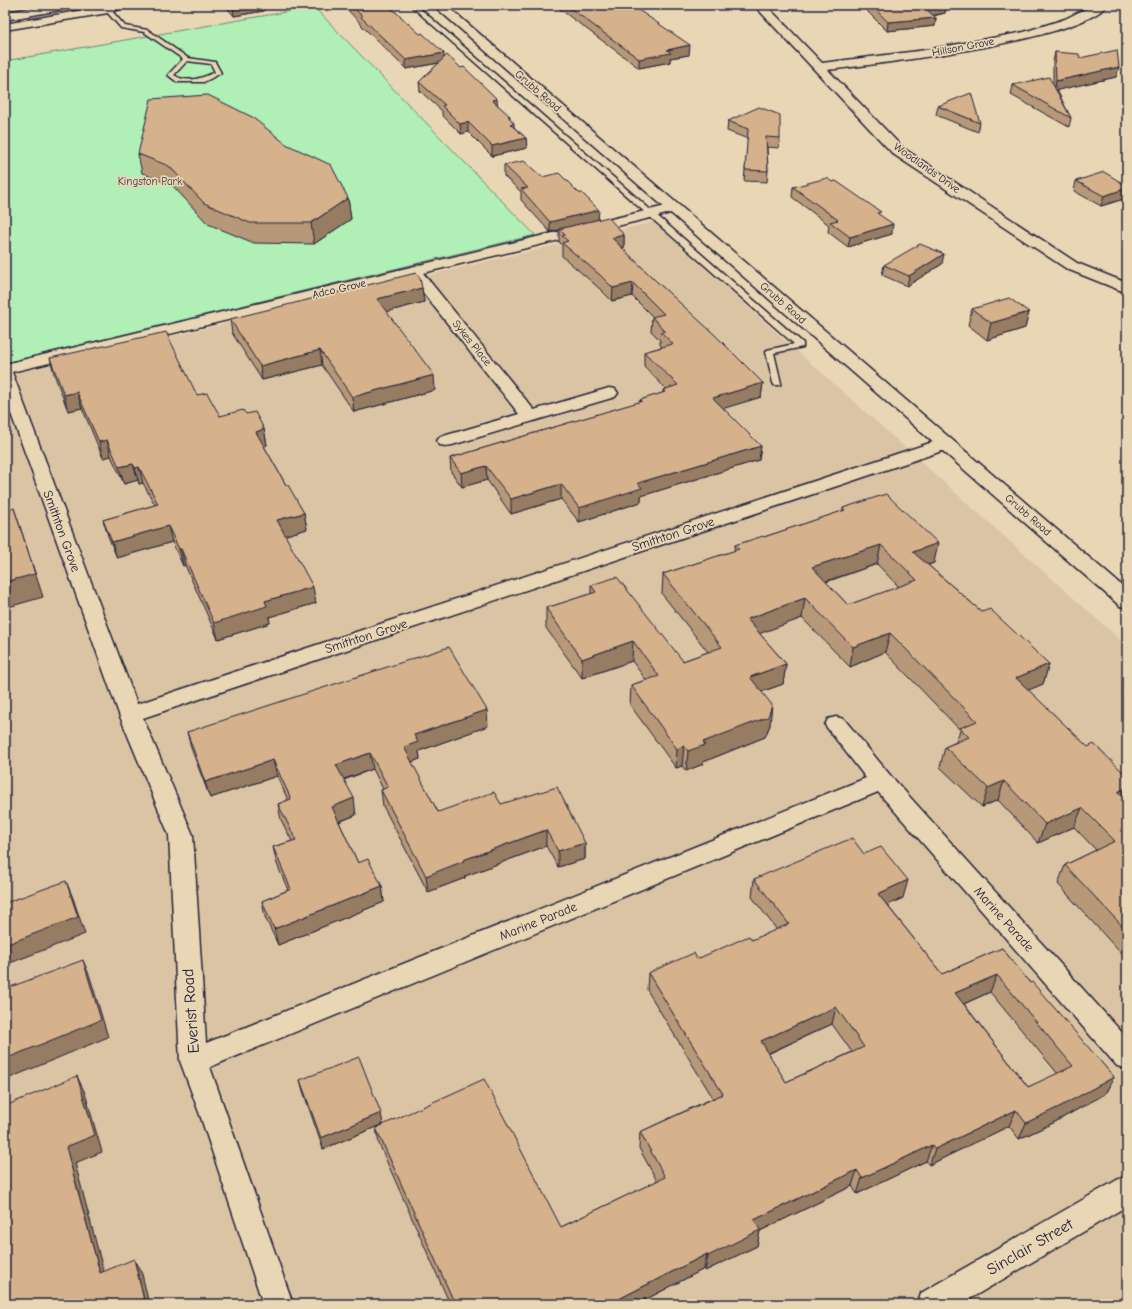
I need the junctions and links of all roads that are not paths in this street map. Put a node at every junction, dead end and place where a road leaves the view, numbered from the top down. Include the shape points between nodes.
1 (72, 5) edge
2 (122, 5) edge
3 (413, 5) edge
4 (438, 5) edge
5 (760, 5) edge
6 (1102, 5) edge
7 (108, 10) junction
8 (5, 16) edge
9 (5, 26) edge
10 (186, 59) junction
11 (819, 67) junction
12 (674, 208) junction
13 (650, 214) junction
14 (414, 271) junction
15 (1127, 288) edge
16 (5, 369) edge
17 (5, 374) edge
18 (777, 383) dead end
19 (609, 393) dead end
20 (530, 416) junction
21 (446, 441) dead end
22 (946, 444) junction
23 (1127, 601) edge
24 (130, 714) junction
25 (836, 725) dead end
26 (882, 781) junction
27 (1127, 1057) edge
28 (194, 1061) junction
29 (1127, 1190) edge
30 (278, 1304) edge
31 (932, 1304) edge

1 - 8 main road
2 - 7 street
3 - 13 lane, Grubb Road
4 - 12 main road, Grubb Road
5 - 11 street, Woodlands Drive
6 - 11 street, Hillson Grove via 1062,24 1019,36 902,59
7 - 9 street
7 - 10 lane via 123,27 146,31
10 - 10 lane via 213,63 218,73 204,80 179,81 171,75
11 - 15 street, Woodlands Drive via 898,150 1072,266
12 - 13 street, Adco Grove
12 - 22 main road, Grubb Road
13 - 14 street, Adco Grove
13 - 18 lane, Grubb Road via 800,345 770,352
14 - 16 street, Adco Grove
14 - 20 street, Sykes Place
17 - 24 street, Smithton Grove
19 - 20 street
20 - 21 street
22 - 23 main road, Grubb Road
22 - 24 street, Smithton Grove
24 - 28 street, Everist Road via 181,835
25 - 26 street, Marine Parade
26 - 27 street, Marine Parade
26 - 28 street, Marine Parade
28 - 30 street, Everist Road
29 - 31 street, Sinclair Street

